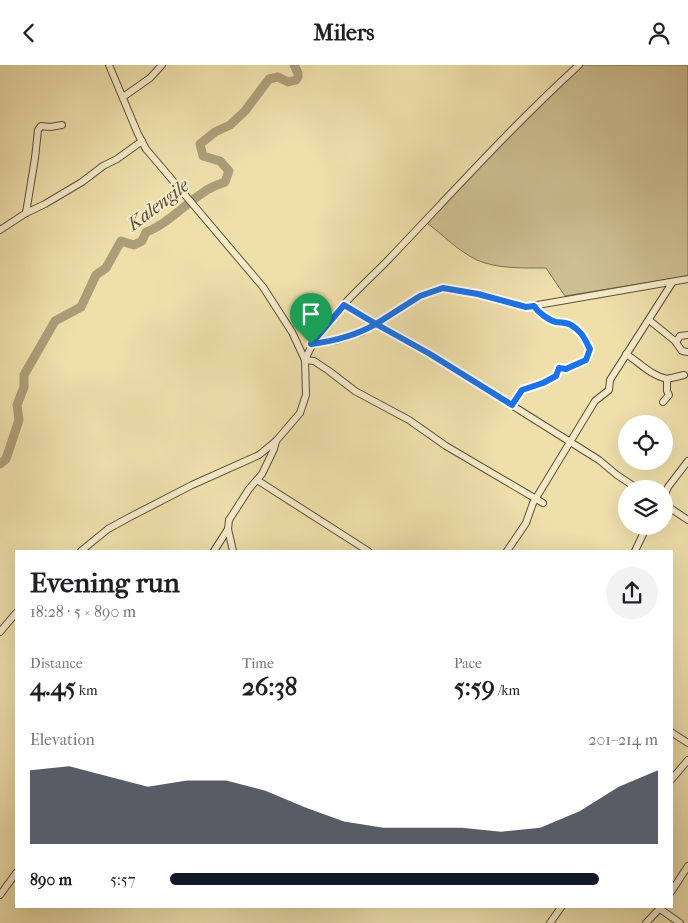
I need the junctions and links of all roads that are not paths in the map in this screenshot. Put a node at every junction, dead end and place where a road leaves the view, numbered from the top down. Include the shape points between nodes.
1 (109, 65) edge
2 (162, 65) edge
3 (579, 65) edge
4 (123, 97) junction
5 (62, 125) dead end
6 (142, 141) junction
7 (26, 213) junction
8 (0, 231) edge
9 (688, 279) edge
10 (672, 283) junction
11 (344, 305) junction
12 (534, 306) junction
13 (649, 320) junction
14 (376, 324) junction
15 (688, 335) edge
16 (676, 342) junction
17 (311, 344) junction
18 (688, 352) edge
19 (626, 354) junction
20 (304, 360) junction
21 (684, 375) dead end
22 (667, 379) junction
23 (663, 402) dead end
24 (512, 405) junction
25 (276, 441) junction
26 (570, 442) junction
27 (688, 461) edge
28 (258, 480) junction
29 (624, 480) edge
30 (673, 480) edge
31 (536, 499) junction
32 (543, 503) dead end
33 (673, 510) edge
34 (688, 520) edge
35 (228, 529) junction
36 (643, 535) edge
37 (82, 550) edge
38 (215, 550) edge
39 (233, 550) edge
40 (366, 550) edge
41 (509, 550) edge
42 (635, 550) edge
43 (15, 614) edge
44 (0, 632) edge
45 (673, 733) edge
46 (688, 743) edge
47 (688, 761) edge
48 (673, 778) edge
49 (688, 866) edge
50 (15, 874) edge
51 (673, 889) edge
52 (0, 895) edge
53 (561, 908) edge
54 (660, 908) edge
55 (662, 908) edge
56 (550, 923) edge
57 (646, 923) edge
58 (680, 923) edge

1 - 4 street
2 - 4 street
3 - 11 street via 524,116
4 - 6 street
5 - 7 street via 38,129
6 - 7 street via 82,182
6 - 20 street via 263,287 292,332
7 - 8 street
9 - 10 street
10 - 12 street
10 - 13 street
11 - 14 street
11 - 17 street
12 - 14 street via 526,307 443,288 420,296
12 - 24 street via 548,319 565,322 577,329 590,349 586,360 566,369 559,368 556,376 522,390
13 - 16 street
13 - 19 street
14 - 17 street via 338,340
14 - 24 street
15 - 16 street via 680,336
16 - 18 street via 682,351
17 - 20 street
19 - 22 street via 647,371
19 - 26 street via 610,380 609,391 595,401
20 - 25 street via 306,395 300,413
20 - 31 street via 314,361 355,391 410,420 446,446
21 - 22 street
22 - 23 street via 668,395
24 - 26 street
25 - 28 street
25 - 37 street via 259,455 128,517
26 - 29 street
26 - 31 street
27 - 30 street
28 - 35 street via 229,520
28 - 40 street
31 - 32 street
31 - 41 street via 526,523
33 - 34 street
35 - 38 street
35 - 39 street
36 - 42 street
43 - 44 street
45 - 46 street
47 - 48 street
49 - 51 street
50 - 52 street
53 - 56 street
54 - 57 street
55 - 58 street

